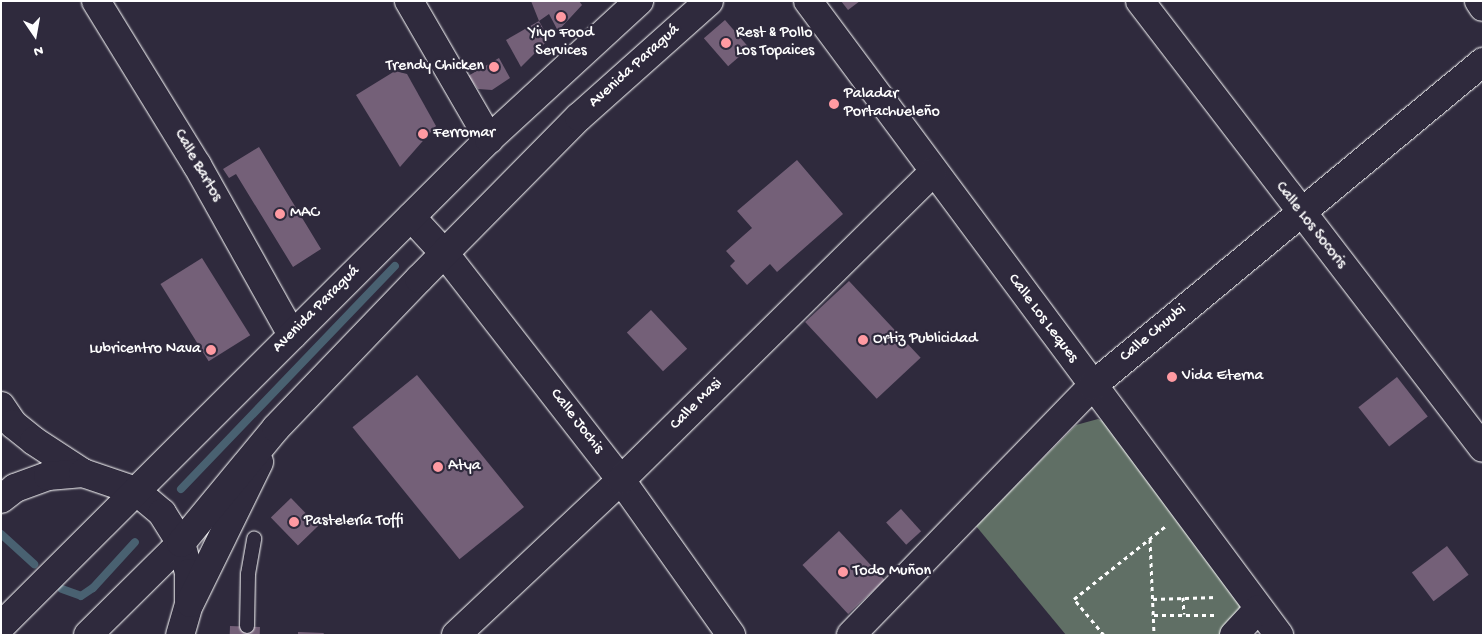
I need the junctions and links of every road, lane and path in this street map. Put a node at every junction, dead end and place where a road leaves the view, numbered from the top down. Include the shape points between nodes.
1 (96, 1) edge
2 (409, 1) edge
3 (639, 1) edge
4 (708, 1) edge
5 (808, 1) edge
6 (1140, 1) edge
7 (1479, 1) edge
8 (1483, 6) edge
9 (1483, 62) edge
10 (489, 139) junction
11 (933, 172) junction
12 (1299, 212) junction
13 (411, 217) junction
14 (445, 254) junction
15 (292, 334) junction
16 (1092, 386) junction
17 (1, 406) edge
18 (276, 428) junction
19 (1483, 448) edge
20 (83, 473) junction
21 (621, 480) junction
22 (136, 491) junction
23 (1, 499) edge
24 (1171, 521) dead end
25 (1150, 538) junction
26 (254, 539) dead end
27 (180, 542) junction
28 (1228, 596) dead end
29 (1184, 597) junction
30 (1153, 599) junction
31 (1258, 609) junction
32 (1184, 614) junction
33 (1154, 615) junction
34 (185, 625) edge
35 (1230, 625) edge
36 (1, 626) edge
37 (247, 626) dead end
38 (88, 635) edge
39 (456, 635) edge
40 (731, 635) edge
41 (851, 635) edge
42 (1104, 635) edge
43 (1154, 635) edge
44 (1279, 635) edge

1 - 15 street, Calle Bartos via 197,165
2 - 10 street
3 - 10 street, Avenida Paraguá
4 - 14 street, Avenida Paraguá via 579,117
5 - 11 street, Calle Los Leques
6 - 12 street, Calle Los Socoris
7 - 8 street
9 - 12 street, Calle Chuubi
10 - 13 street, Avenida Paraguá
11 - 16 street, Calle Los Leques
11 - 21 street, Calle Masi
12 - 16 street, Calle Chuubi
12 - 19 street, Calle Los Socoris
13 - 14 street, Calle Jochis
13 - 15 street, Avenida Paraguá
14 - 18 street, Avenida Paraguá
14 - 21 street, Calle Jochis
15 - 22 street, Avenida Paraguá
16 - 31 street, Calle Los Leques
16 - 41 street, Calle Chuubi
17 - 20 street via 13,424
18 - 27 street, Avenida Paraguá
18 - 34 street
20 - 22 street
20 - 23 street via 48,476 15,488
21 - 39 street, Calle Masi
21 - 40 street, Calle Jochis
22 - 27 street via 162,513
22 - 36 street, Avenida Paraguá
24 - 25 path
25 - 30 path
25 - 42 path via 1074,599
26 - 37 lane via 248,574
27 - 34 street via 189,573
27 - 38 street, Avenida Paraguá
28 - 29 path
29 - 30 path
29 - 32 path
30 - 33 path
31 - 35 street
31 - 44 street, Calle Los Leques
32 - 33 path
32 - 35 path
33 - 43 path

